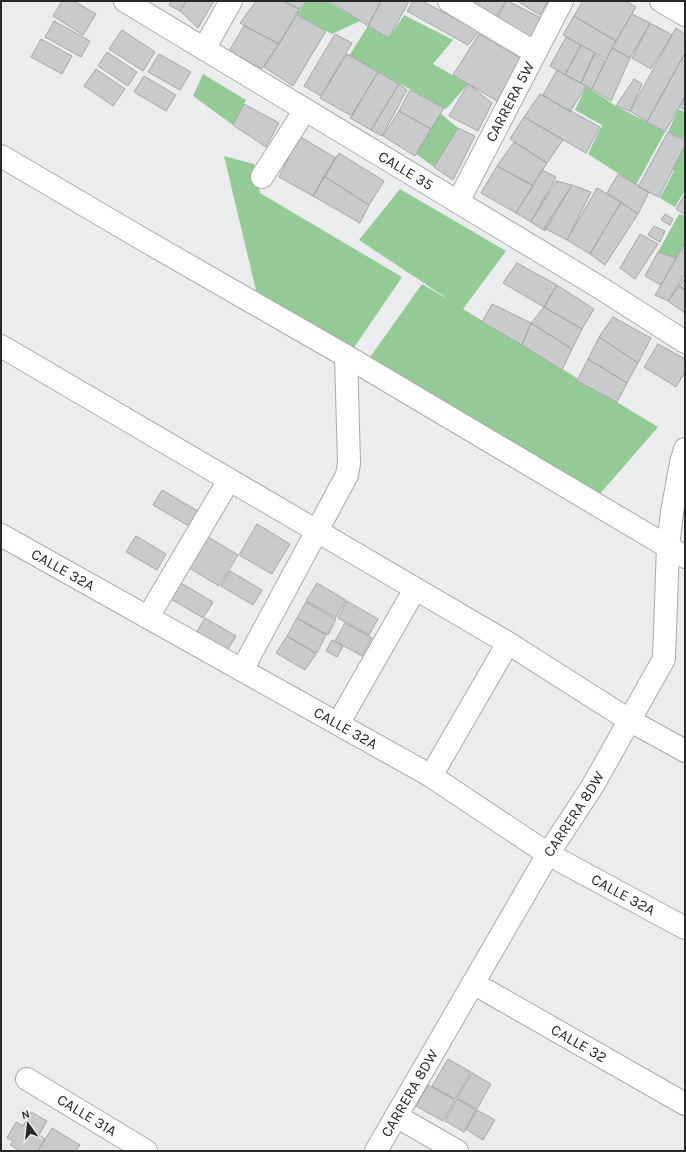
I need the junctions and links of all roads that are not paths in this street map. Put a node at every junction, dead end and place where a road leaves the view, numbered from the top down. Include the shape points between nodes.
1 (125, 1) edge
2 (231, 1) edge
3 (449, 1) edge
4 (562, 1) edge
5 (661, 1) edge
6 (685, 15) edge
7 (204, 49) junction
8 (534, 52) junction
9 (305, 110) junction
10 (1, 156) edge
11 (262, 177) dead end
12 (458, 202) junction
13 (685, 342) edge
14 (1, 346) edge
15 (346, 356) junction
16 (685, 449) edge
17 (229, 480) junction
18 (316, 531) junction
19 (1, 534) edge
20 (677, 552) edge
21 (415, 589) junction
22 (148, 617) junction
23 (508, 643) junction
24 (242, 670) junction
25 (629, 720) junction
26 (338, 724) junction
27 (685, 751) edge
28 (431, 776) junction
29 (548, 854) junction
30 (685, 928) edge
31 (473, 983) junction
32 (27, 1079) dead end
33 (685, 1104) edge
34 (396, 1116) junction
35 (146, 1151) edge
36 (376, 1151) edge
37 (457, 1151) edge

1 - 7 street, CALLE 35
2 - 7 street
3 - 8 street
4 - 8 street, CARRERA 5W
5 - 6 street
7 - 9 street, CALLE 35
8 - 12 street, CARRERA 5W
9 - 11 street
9 - 12 street, CALLE 35
10 - 15 street
12 - 13 street, CALLE 35
14 - 17 street
15 - 18 street via 349,463 347,474
15 - 20 street
16 - 20 street, CARRERA 8DW via 672,512
17 - 18 street
17 - 22 street
18 - 21 street
18 - 24 street
19 - 22 street, CALLE 32A
20 - 25 street, CARRERA 8DW via 664,659
21 - 23 street
21 - 26 street
22 - 24 street, CALLE 32A
23 - 25 street
23 - 28 street
24 - 26 street, CALLE 32A
25 - 27 street
25 - 29 street, CARRERA 8DW via 592,787
26 - 28 street, CALLE 32A
28 - 29 street, CALLE 32A
29 - 30 street, CALLE 32A
29 - 31 street, CARRERA 8DW
31 - 33 street, CALLE 32
31 - 34 street, CARRERA 8DW
32 - 35 street, CALLE 31A
34 - 36 street, CARRERA 8DW
34 - 37 street

